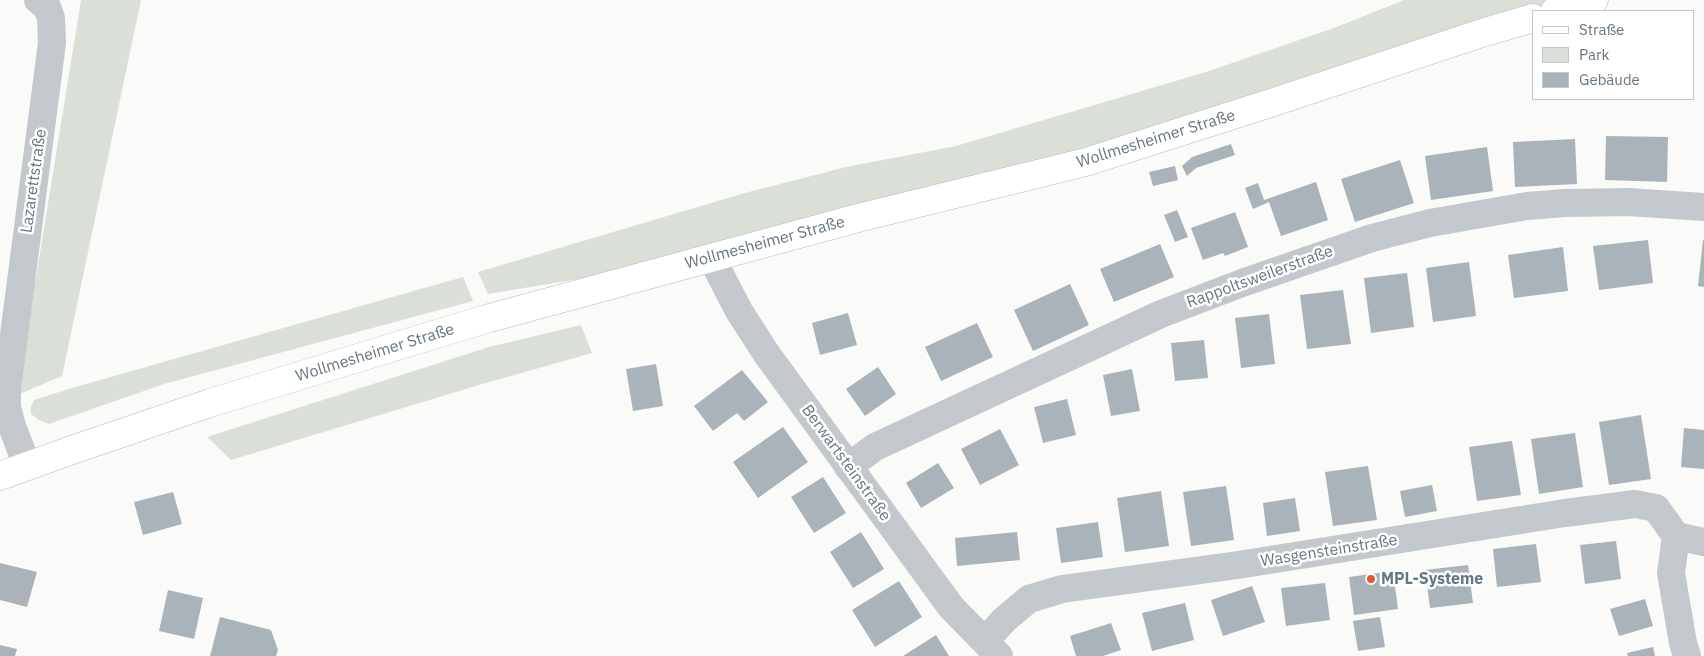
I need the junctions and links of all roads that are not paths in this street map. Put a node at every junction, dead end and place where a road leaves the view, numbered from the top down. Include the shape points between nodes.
1 (38, 0) edge
2 (1594, 0) edge
3 (1559, 10) edge
4 (1532, 18) edge
5 (1704, 207) edge
6 (712, 257) junction
7 (27, 466) junction
8 (848, 467) junction
9 (0, 476) edge
10 (1676, 536) junction
11 (1704, 542) edge
12 (992, 648) edge
13 (1687, 656) edge

1 - 7 street, Lazarettstraße via 47,7 51,18 52,43 9,367 7,407
2 - 3 main road
4 - 6 main road, Wollmesheimer Straße via 1086,162
5 - 8 street, Rappoltsweilerstraße via 1628,202 1527,206 1430,223 1372,238 1242,282 1161,314 875,447
6 - 7 main road, Wollmesheimer Straße via 486,319 238,394
6 - 8 street, Berwartsteinstraße via 752,332
7 - 9 main road, Wollmesheimer Straße
8 - 12 street, Berwartsteinstraße via 951,607
10 - 11 street
10 - 12 street, Wasgensteinstraße via 1656,508 1635,504 1062,589 1029,599 1004,620
10 - 13 street via 1671,573

